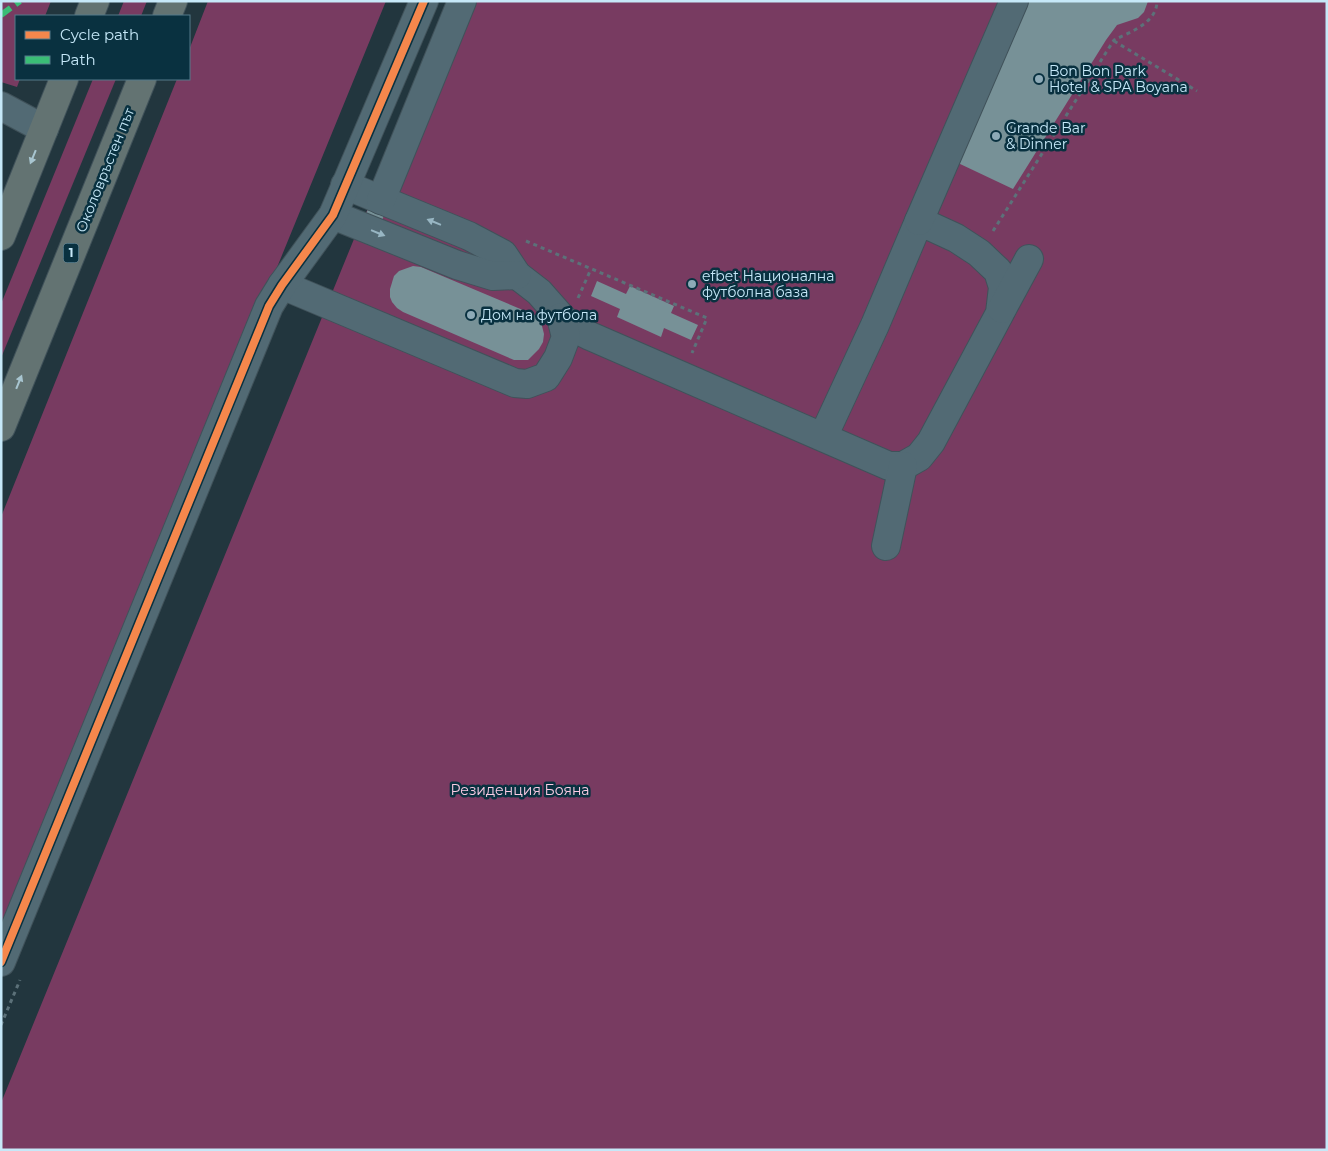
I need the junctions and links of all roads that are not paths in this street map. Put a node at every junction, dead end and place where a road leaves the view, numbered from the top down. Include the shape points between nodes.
1 (95, 1) edge
2 (173, 1) edge
3 (424, 1) edge
4 (462, 1) edge
5 (1014, 1) edge
6 (89, 15) edge
7 (167, 15) edge
8 (64, 80) edge
9 (142, 80) edge
10 (1, 106) edge
11 (44, 129) junction
12 (345, 185) junction
13 (381, 200) junction
14 (333, 215) junction
15 (919, 221) junction
16 (1, 236) edge
17 (469, 236) junction
18 (1029, 259) dead end
19 (458, 265) junction
20 (517, 275) junction
21 (282, 285) junction
22 (1000, 313) junction
23 (561, 317) junction
24 (1, 427) edge
25 (823, 437) junction
26 (903, 466) junction
27 (886, 546) dead end
28 (1, 962) edge

1 - 6 highway
2 - 7 highway
3 - 12 street
4 - 13 street
5 - 15 street
8 - 11 highway
24 -> 9 highway, Околовръстен път / 1
10 - 11 street
11 -> 16 highway
12 - 13 street
12 - 14 street
17 -> 13 street
14 -> 19 street
14 - 21 street
15 - 22 street via 956,238 979,253 998,272 1003,287
15 - 25 street
17 - 19 street
17 - 20 street via 503,254
18 - 22 street
19 - 20 street via 494,276
20 - 23 street via 539,292
21 - 23 street via 515,383 527,384 546,377 566,337
21 - 28 street via 269,306
22 - 26 street via 931,442 919,457
23 - 25 street via 590,336
25 - 26 street via 889,466
26 - 27 street

